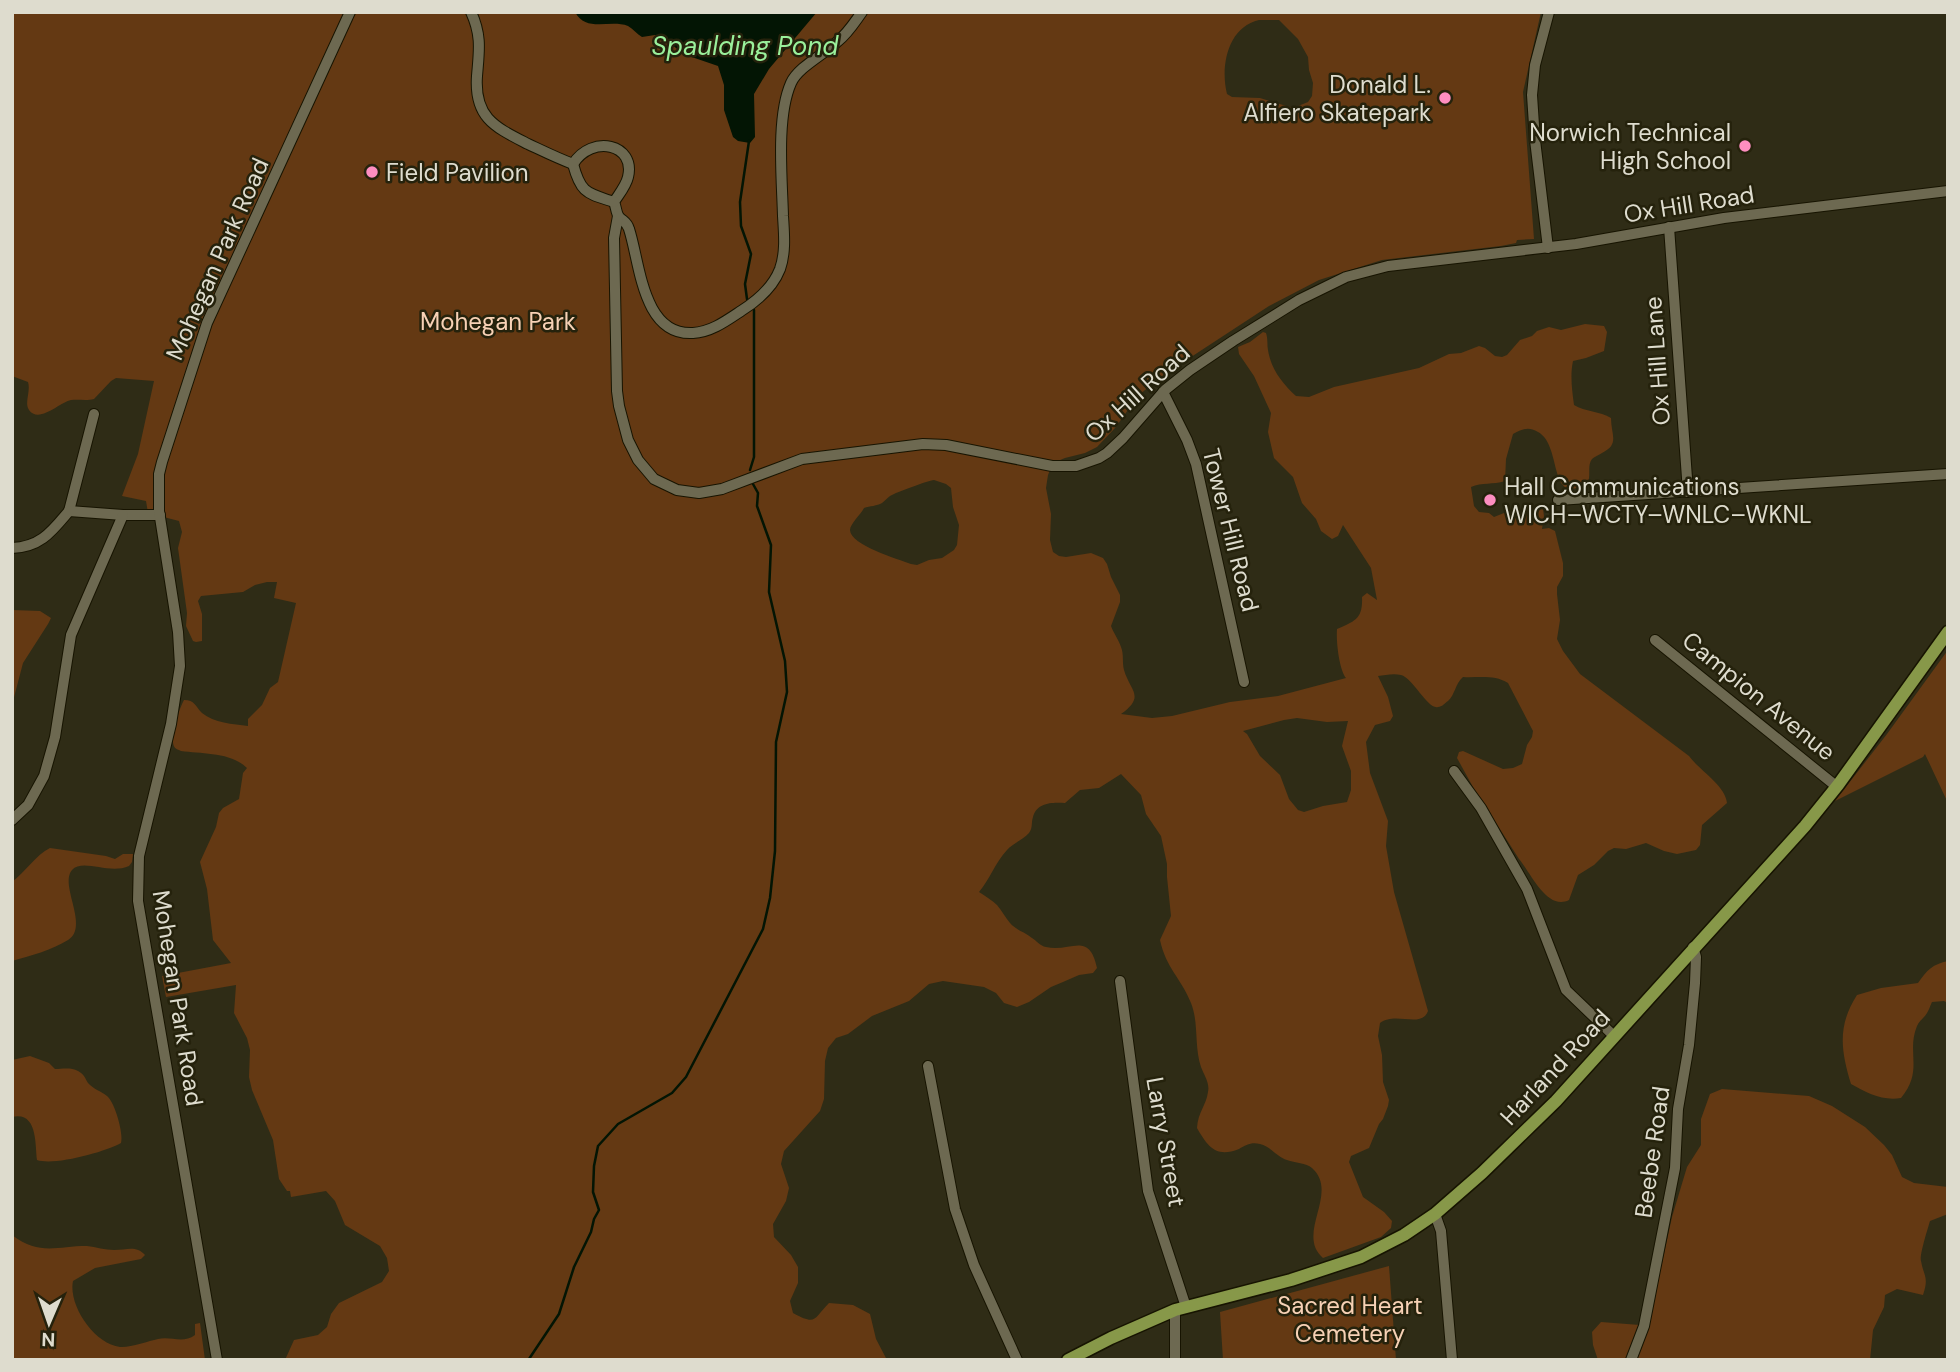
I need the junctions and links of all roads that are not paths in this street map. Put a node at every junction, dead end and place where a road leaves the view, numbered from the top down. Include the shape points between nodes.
1 (350, 12) edge
2 (471, 12) edge
3 (862, 12) edge
4 (1549, 12) edge
5 (573, 164) junction
6 (1948, 191) edge
7 (614, 202) junction
8 (618, 216) junction
9 (1668, 227) junction
10 (1548, 248) junction
11 (1163, 392) junction
12 (94, 414) dead end
13 (1948, 474) edge
14 (1688, 492) junction
15 (1558, 499) dead end
16 (69, 511) junction
17 (123, 515) junction
18 (160, 515) junction
19 (12, 548) edge
20 (1948, 632) edge
21 (1655, 640) dead end
22 (1244, 682) dead end
23 (1454, 771) dead end
24 (1836, 786) junction
25 (12, 820) edge
26 (1693, 947) junction
27 (1120, 981) dead end
28 (1614, 1036) junction
29 (928, 1066) dead end
30 (1435, 1214) junction
31 (1181, 1309) junction
32 (217, 1360) edge
33 (1017, 1360) edge
34 (1068, 1360) edge
35 (1175, 1360) edge
36 (1452, 1360) edge
37 (1631, 1360) edge

1 - 18 street, Mohegan Park Road via 202,335 162,462
2 - 5 street via 480,36 477,93 485,115 504,132
3 - 8 street via 842,38 792,82 783,124 782,262 772,284 753,302 704,332 686,333 667,325 648,299 628,225
4 - 10 street via 1532,94
5 - 7 street via 585,192
5 - 7 street via 594,146 619,151 627,162 628,175
6 - 9 street, Ox Hill Road
7 - 8 street
8 - 11 street, Ox Hill Road via 614,238 619,406 638,460 654,479 677,491 716,491 811,457 923,444 1076,466 1107,453
9 - 10 street, Ox Hill Road
9 - 14 street, Ox Hill Lane
10 - 11 street, Ox Hill Road via 1388,267 1346,277 1248,331
11 - 22 street, Tower Hill Road via 1196,464
12 - 16 street
13 - 14 street
14 - 15 street
16 - 17 street
16 - 19 street via 47,537 24,548
17 - 18 street
17 - 25 street via 71,635 44,776
18 - 32 street, Mohegan Park Road via 180,666 139,856 138,901
20 - 24 main road, Harland Road
21 - 24 street, Campion Avenue
23 - 28 street via 1527,888 1566,990
24 - 26 main road, Harland Road
26 - 28 main road, Harland Road
26 - 37 street, Beebe Road via 1695,983 1675,1168 1644,1326
27 - 31 street, Larry Street via 1148,1191
28 - 30 main road, Harland Road via 1556,1101
29 - 33 street via 955,1209 974,1265
30 - 31 main road, Harland Road via 1361,1257
30 - 36 street via 1441,1231
31 - 34 main road, Harland Road
31 - 35 street, Larry Street

